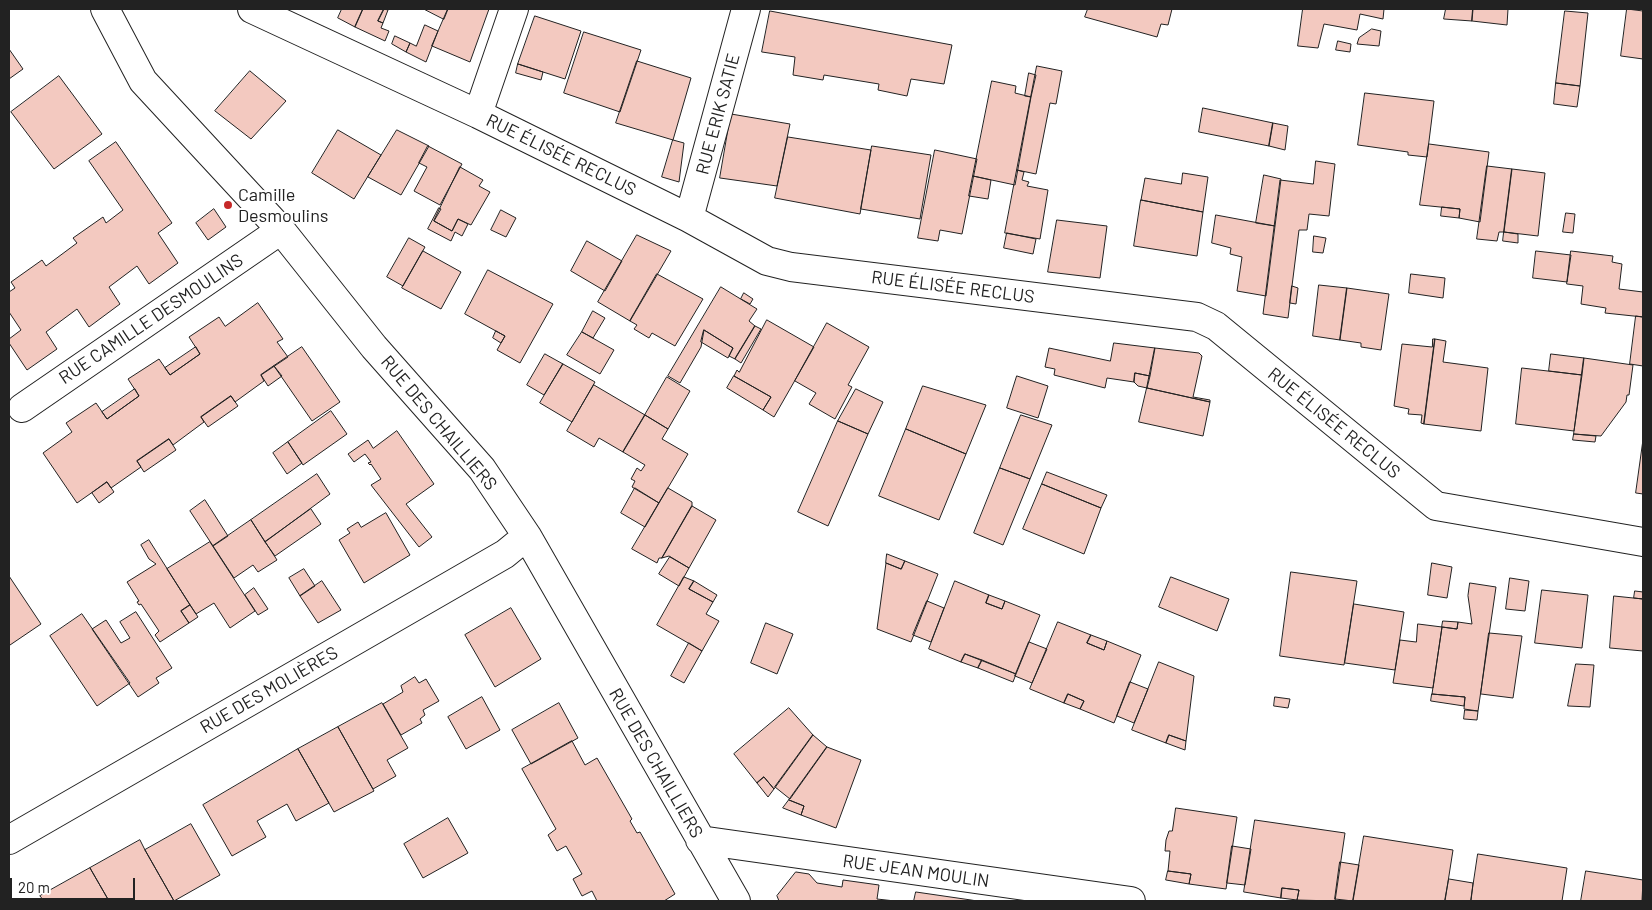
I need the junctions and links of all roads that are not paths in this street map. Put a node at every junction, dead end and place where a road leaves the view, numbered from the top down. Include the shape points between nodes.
1 (105, 9) edge
2 (252, 9) edge
3 (514, 9) edge
4 (746, 9) edge
5 (478, 114) junction
6 (689, 218) junction
7 (281, 230) junction
8 (22, 408) dead end
9 (527, 536) junction
10 (1643, 542) edge
11 (9, 840) edge
12 (700, 840) junction
13 (736, 901) edge
14 (1132, 901) edge

1 - 7 street, RUE DES CHAILLIERS via 144,81
2 - 5 street, RUE ÉLISÉE RECLUS
3 - 5 street
4 - 6 street, RUE ERIK SATIE
5 - 6 street, RUE ÉLISÉE RECLUS
6 - 10 street, RUE ÉLISÉE RECLUS via 767,261 791,267 1197,317 1216,326 1436,506
7 - 8 street, RUE CAMILLE DESMOULINS
7 - 9 street, RUE DES CHAILLIERS via 374,348 482,469
9 - 11 street, RUE DES MOLIÈRES via 505,554
9 - 12 street, RUE DES CHAILLIERS
12 - 13 street, RUE DES CHAILLIERS
12 - 14 street, RUE JEAN MOULIN

